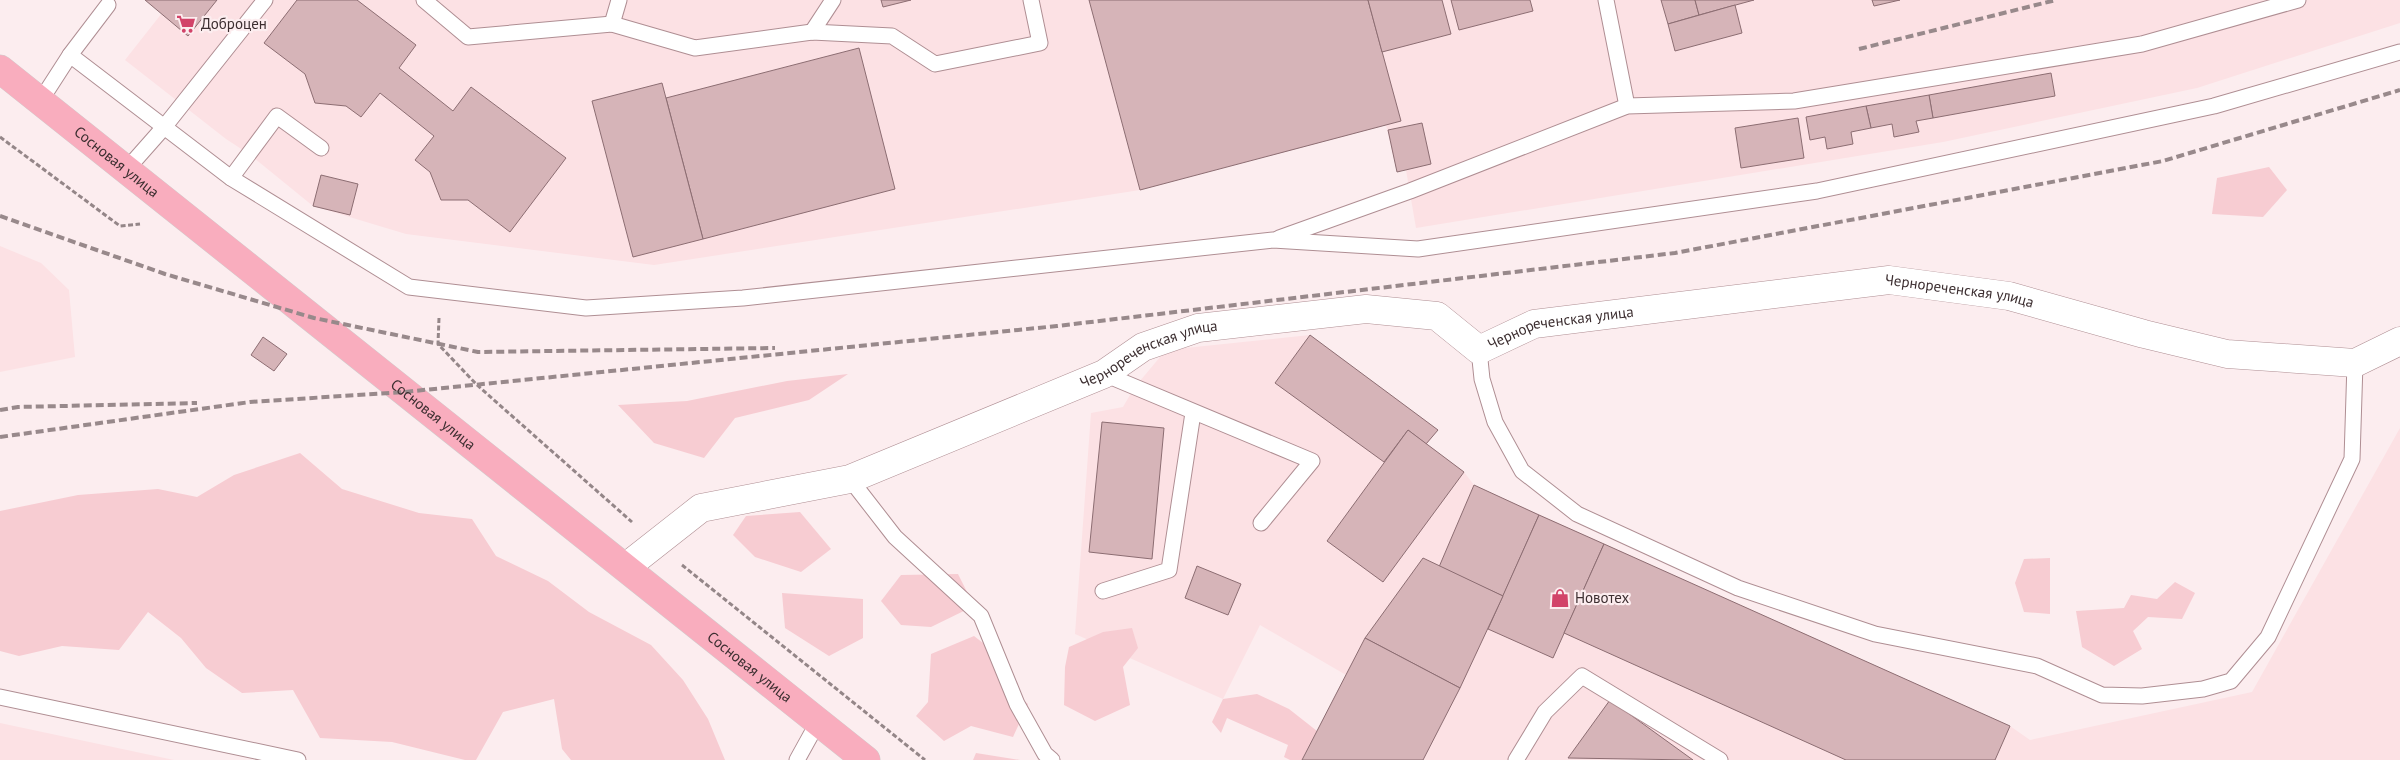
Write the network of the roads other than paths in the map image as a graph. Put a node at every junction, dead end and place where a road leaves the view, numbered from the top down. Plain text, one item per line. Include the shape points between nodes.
1 (264, 0) edge
2 (424, 0) edge
3 (619, 0) edge
4 (833, 0) edge
5 (1030, 0) edge
6 (1606, 0) edge
7 (2298, 0) edge
8 (108, 5) dead end
9 (612, 24) junction
10 (812, 32) junction
11 (2400, 52) edge
12 (70, 55) junction
13 (0, 69) edge
14 (41, 100) junction
15 (1627, 106) junction
16 (165, 126) junction
17 (321, 148) dead end
18 (127, 169) junction
19 (231, 178) junction
20 (1273, 240) junction
21 (2400, 341) edge
22 (1479, 350) junction
23 (2355, 363) junction
24 (1104, 374) junction
25 (1193, 413) junction
26 (850, 479) junction
27 (1261, 523) dead end
28 (626, 567) junction
29 (1103, 591) dead end
30 (0, 697) edge
31 (818, 722) junction
32 (298, 760) edge
33 (797, 760) edge
34 (866, 760) edge
35 (1052, 760) edge
36 (1516, 760) edge
37 (1720, 760) edge

1 - 16 lane
2 - 9 lane via 468,37
3 - 9 lane
4 - 10 lane
5 - 10 lane via 1040,43 935,64 892,36
6 - 15 lane
7 - 15 lane via 2142,44 1794,102
8 - 12 lane
9 - 10 lane via 695,48
11 - 20 lane via 2214,106 1817,191 1418,249
12 - 14 lane
12 - 16 lane
13 - 14 main road, Сосновая улица
14 - 18 main road, Сосновая улица
15 - 20 lane via 1410,191
16 - 18 lane
16 - 19 lane
17 - 19 lane via 277,116
18 - 28 main road, Сосновая улица
19 - 20 lane via 409,287 586,308 743,298
21 - 23 street
22 - 23 street, Чернореченская улица via 1534,324 1889,280 2010,296 2227,354
22 - 23 lane via 1482,379 1495,422 1522,471 1577,514 1738,588 1875,634 2037,666 2102,695 2142,696 2231,682 2268,637 2352,459
22 - 24 street, Чернореченская улица via 1437,316 1366,309 1198,328 1143,347
24 - 25 lane
24 - 26 street, Чернореченская улица
25 - 27 lane via 1312,461
25 - 29 lane via 1168,570
26 - 28 street, Чернореченская улица via 701,508
26 - 35 lane via 895,537 981,616 1017,704 1045,754
28 - 31 main road, Сосновая улица
30 - 32 lane
31 - 33 lane
31 - 34 main road, Сосновая улица
36 - 37 lane via 1545,712 1582,676

